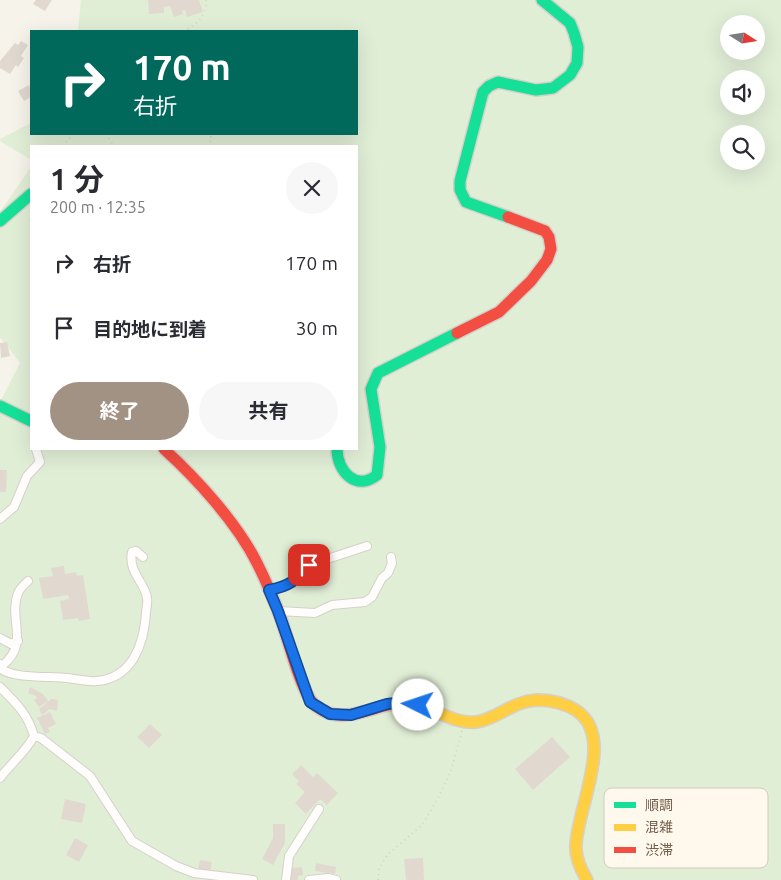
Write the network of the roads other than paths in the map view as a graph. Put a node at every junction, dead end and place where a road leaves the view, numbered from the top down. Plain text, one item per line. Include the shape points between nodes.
1 (542, 0) edge
2 (30, 195) edge
3 (0, 221) edge
4 (0, 406) edge
5 (30, 421) edge
6 (36, 450) edge
7 (165, 450) edge
8 (337, 450) edge
9 (0, 519) edge
10 (367, 546) dead end
11 (143, 557) dead end
12 (391, 557) dead end
13 (28, 581) dead end
14 (269, 590) junction
15 (278, 611) junction
16 (0, 638) edge
17 (18, 641) junction
18 (0, 666) edge
19 (0, 687) edge
20 (34, 736) junction
21 (0, 778) edge
22 (319, 809) dead end
23 (253, 880) edge
24 (286, 880) edge
25 (309, 880) edge
26 (336, 880) edge
27 (587, 880) edge

1 - 8 street via 570,23 578,47 577,63 570,75 553,88 536,90 498,82 483,92 460,190 466,202 545,231 550,237 551,249 547,260 499,312 378,373 371,389 380,447 378,475 361,482 354,480 340,468
2 - 3 street
4 - 5 street
6 - 9 street via 40,462 27,476 14,507
7 - 14 street via 233,524 248,546
10 - 14 street via 309,565 290,584
11 - 18 street via 136,551 132,552 133,570 147,597 145,628 138,652 118,675 98,681 23,675 4,671
12 - 15 street via 388,573 365,602 332,605 315,613
13 - 17 street via 18,592
14 - 15 street
15 - 27 street via 310,702 330,714 351,715 406,702 470,722 491,718 519,703 539,699 563,703 580,712 595,737 596,752 576,844 582,873
16 - 17 street via 11,644
17 - 18 street via 11,659
19 - 20 street via 30,722
20 - 21 street
20 - 23 street via 90,776 132,841 194,873
22 - 24 street via 289,856
25 - 26 street

